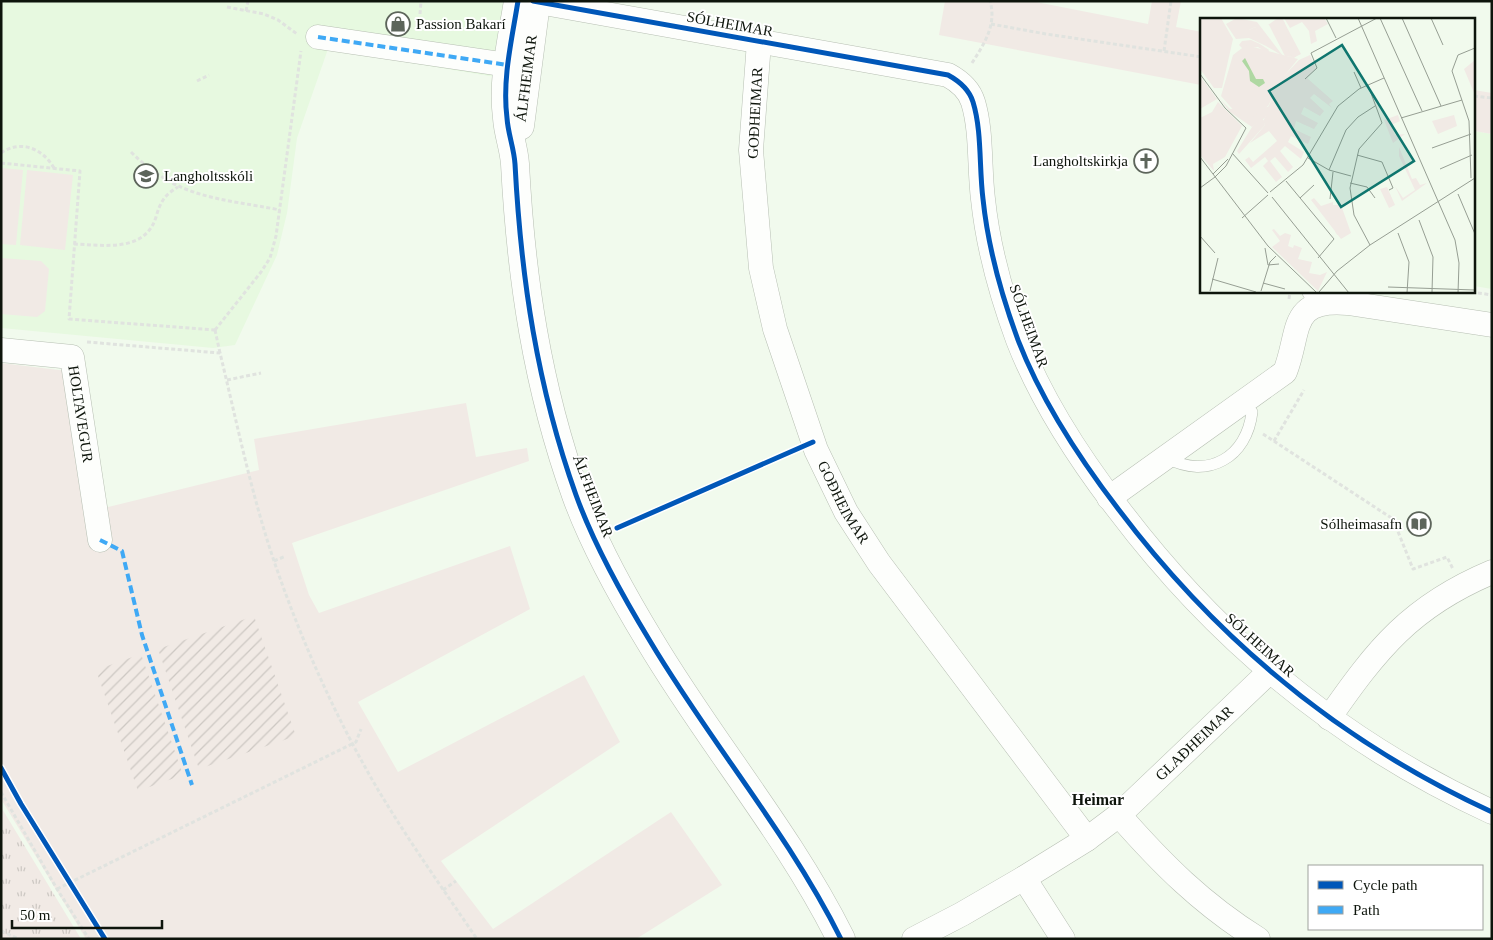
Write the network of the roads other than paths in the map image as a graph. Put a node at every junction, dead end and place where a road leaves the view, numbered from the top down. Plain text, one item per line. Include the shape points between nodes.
1 (528, 5) edge
2 (312, 37) road end
3 (759, 42) junction
4 (508, 64) junction
5 (515, 158) junction
6 (1311, 298) edge
7 (1492, 325) edge
8 (1, 350) edge
9 (1252, 412) dead end
10 (1167, 458) junction
11 (1110, 498) junction
12 (100, 540) dead end
13 (1492, 572) edge
14 (1269, 672) junction
15 (1328, 718) junction
16 (1492, 812) edge
17 (1119, 815) junction
18 (1087, 839) junction
19 (1024, 878) junction
20 (841, 939) edge
21 (914, 939) edge
22 (1063, 939) edge
23 (1258, 939) edge

1 - 3 street, SÓLHEIMAR
1 - 4 street, ÁLFHEIMAR
1 - 5 street, ÁLFHEIMAR
2 - 4 street
3 - 11 street, SÓLHEIMAR via 948,75 969,92 977,122 978,162 990,242 1007,308 1049,407
3 - 18 street, GOÐHEIMAR via 751,150 762,268 774,329 816,450 846,512 879,563
4 - 5 street, ÁLFHEIMAR via 507,119
5 - 20 street, ÁLFHEIMAR via 523,275 536,356 576,496 650,642 798,866
6 - 7 street
6 - 10 street via 1299,319 1285,372
8 - 12 street, HOLTAVEGUR via 72,357
9 - 10 lane via 1251,424 1239,447 1221,462 1188,466
10 - 11 street
11 - 14 street, SÓLHEIMAR via 1168,572
13 - 15 street via 1461,585 1397,631 1367,664
14 - 15 street, SÓLHEIMAR
14 - 17 street, GLAÐHEIMAR
15 - 16 street, SÓLHEIMAR via 1415,774
17 - 18 street, GLAÐHEIMAR
17 - 23 street via 1196,896
18 - 19 street, GLAÐHEIMAR
19 - 21 street, GLAÐHEIMAR
19 - 22 street

